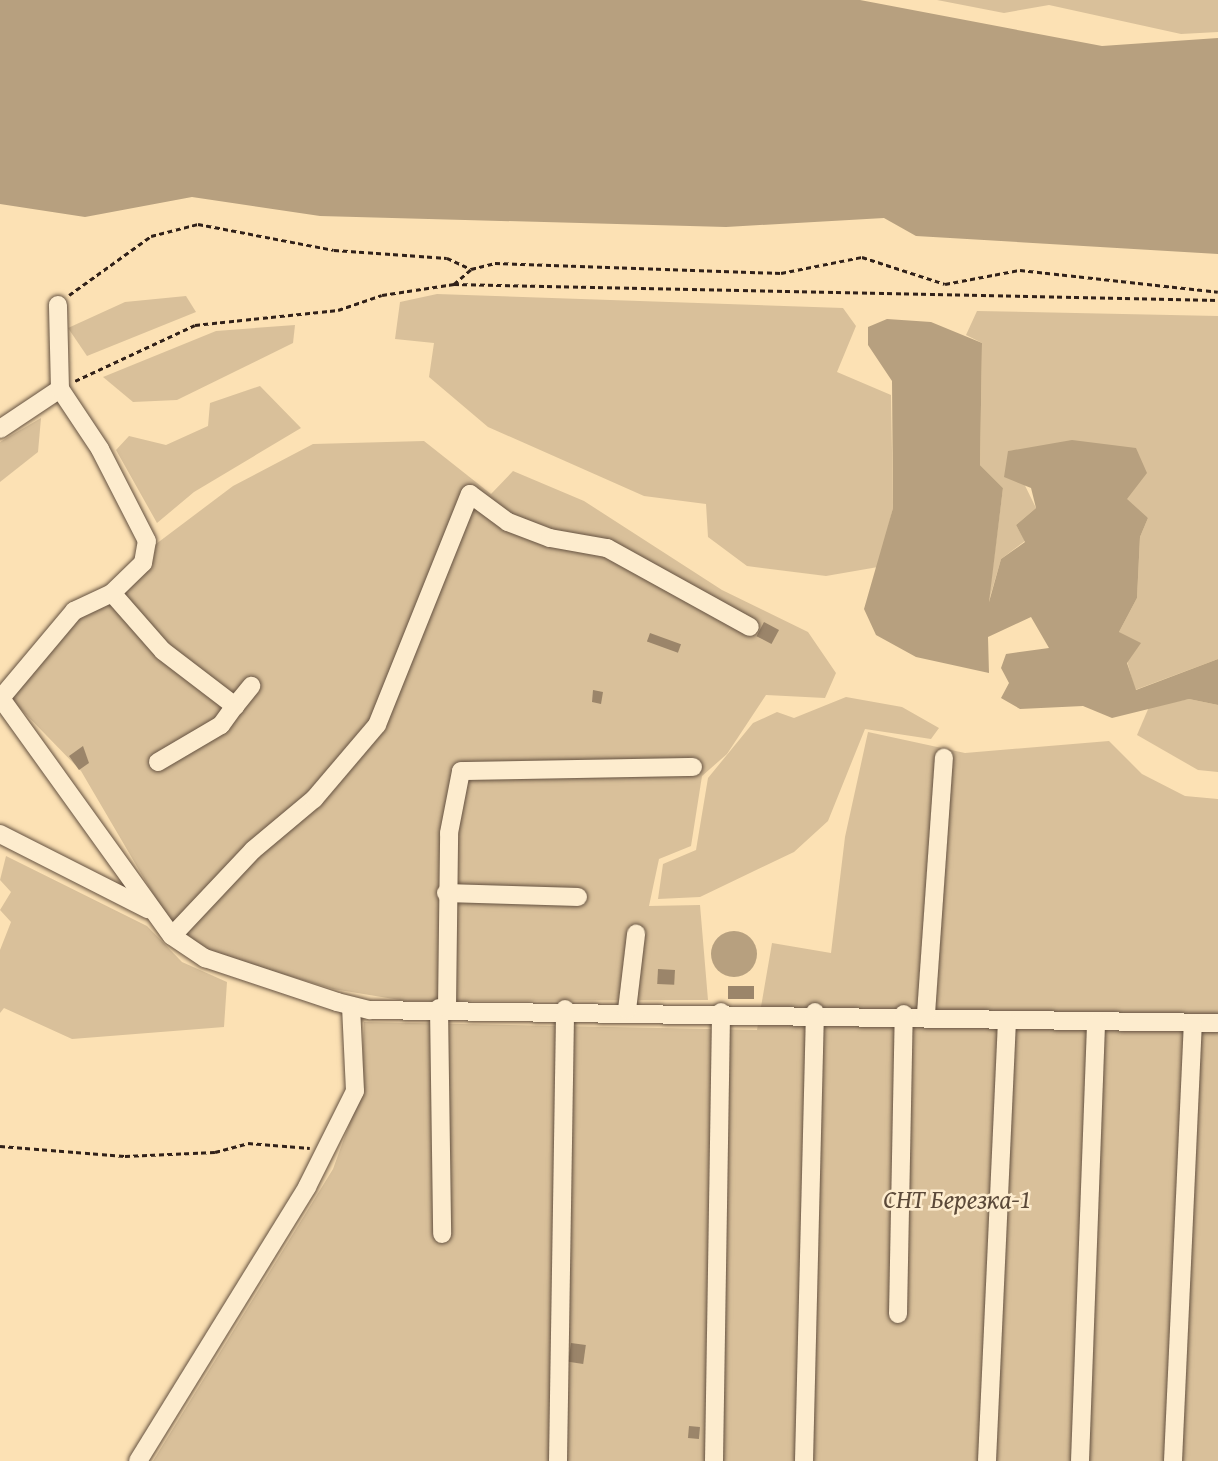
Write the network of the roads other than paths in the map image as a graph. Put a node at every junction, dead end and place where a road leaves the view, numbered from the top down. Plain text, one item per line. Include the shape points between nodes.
1 (58, 305) road end
2 (60, 389) junction
3 (0, 429) edge
4 (112, 593) junction
5 (750, 627) dead end
6 (251, 687) dead end
7 (0, 697) edge
8 (235, 706) junction
9 (944, 758) dead end
10 (158, 762) dead end
11 (693, 767) dead end
12 (0, 834) edge
13 (446, 893) junction
14 (578, 897) dead end
15 (148, 909) junction
16 (636, 933) dead end
17 (172, 936) junction
18 (351, 1006) junction
19 (443, 1008) junction
20 (565, 1009) junction
21 (627, 1010) junction
22 (721, 1012) junction
23 (815, 1012) junction
24 (904, 1014) junction
25 (926, 1014) junction
26 (1007, 1020) junction
27 (1096, 1022) junction
28 (1193, 1023) junction
29 (1218, 1023) edge
30 (442, 1234) dead end
31 (898, 1314) dead end
32 (138, 1461) edge
33 (558, 1461) edge
34 (714, 1461) edge
35 (804, 1461) edge
36 (987, 1461) edge
37 (1080, 1461) edge
38 (1173, 1461) edge

1 - 2 street
2 - 3 street
2 - 4 street via 100,449 147,541 143,563
4 - 7 street via 74,611
4 - 8 street via 163,651
5 - 17 street via 607,548 550,538 508,522 470,494 377,725 314,799 253,850
6 - 8 street
7 - 15 street
8 - 10 street via 221,725
9 - 25 street
11 - 13 street via 461,771
12 - 15 street
13 - 14 street
13 - 19 street
15 - 17 street
16 - 21 street
17 - 18 street via 205,958
18 - 19 street
18 - 32 street via 355,1091 326,1150
19 - 20 street
19 - 30 street
20 - 21 street
20 - 33 street
21 - 22 street
22 - 23 street
22 - 34 street
23 - 24 street
23 - 35 street
24 - 25 street
24 - 31 street
25 - 26 street
26 - 27 street
26 - 36 street
27 - 28 street
27 - 37 street
28 - 29 street
28 - 38 street

